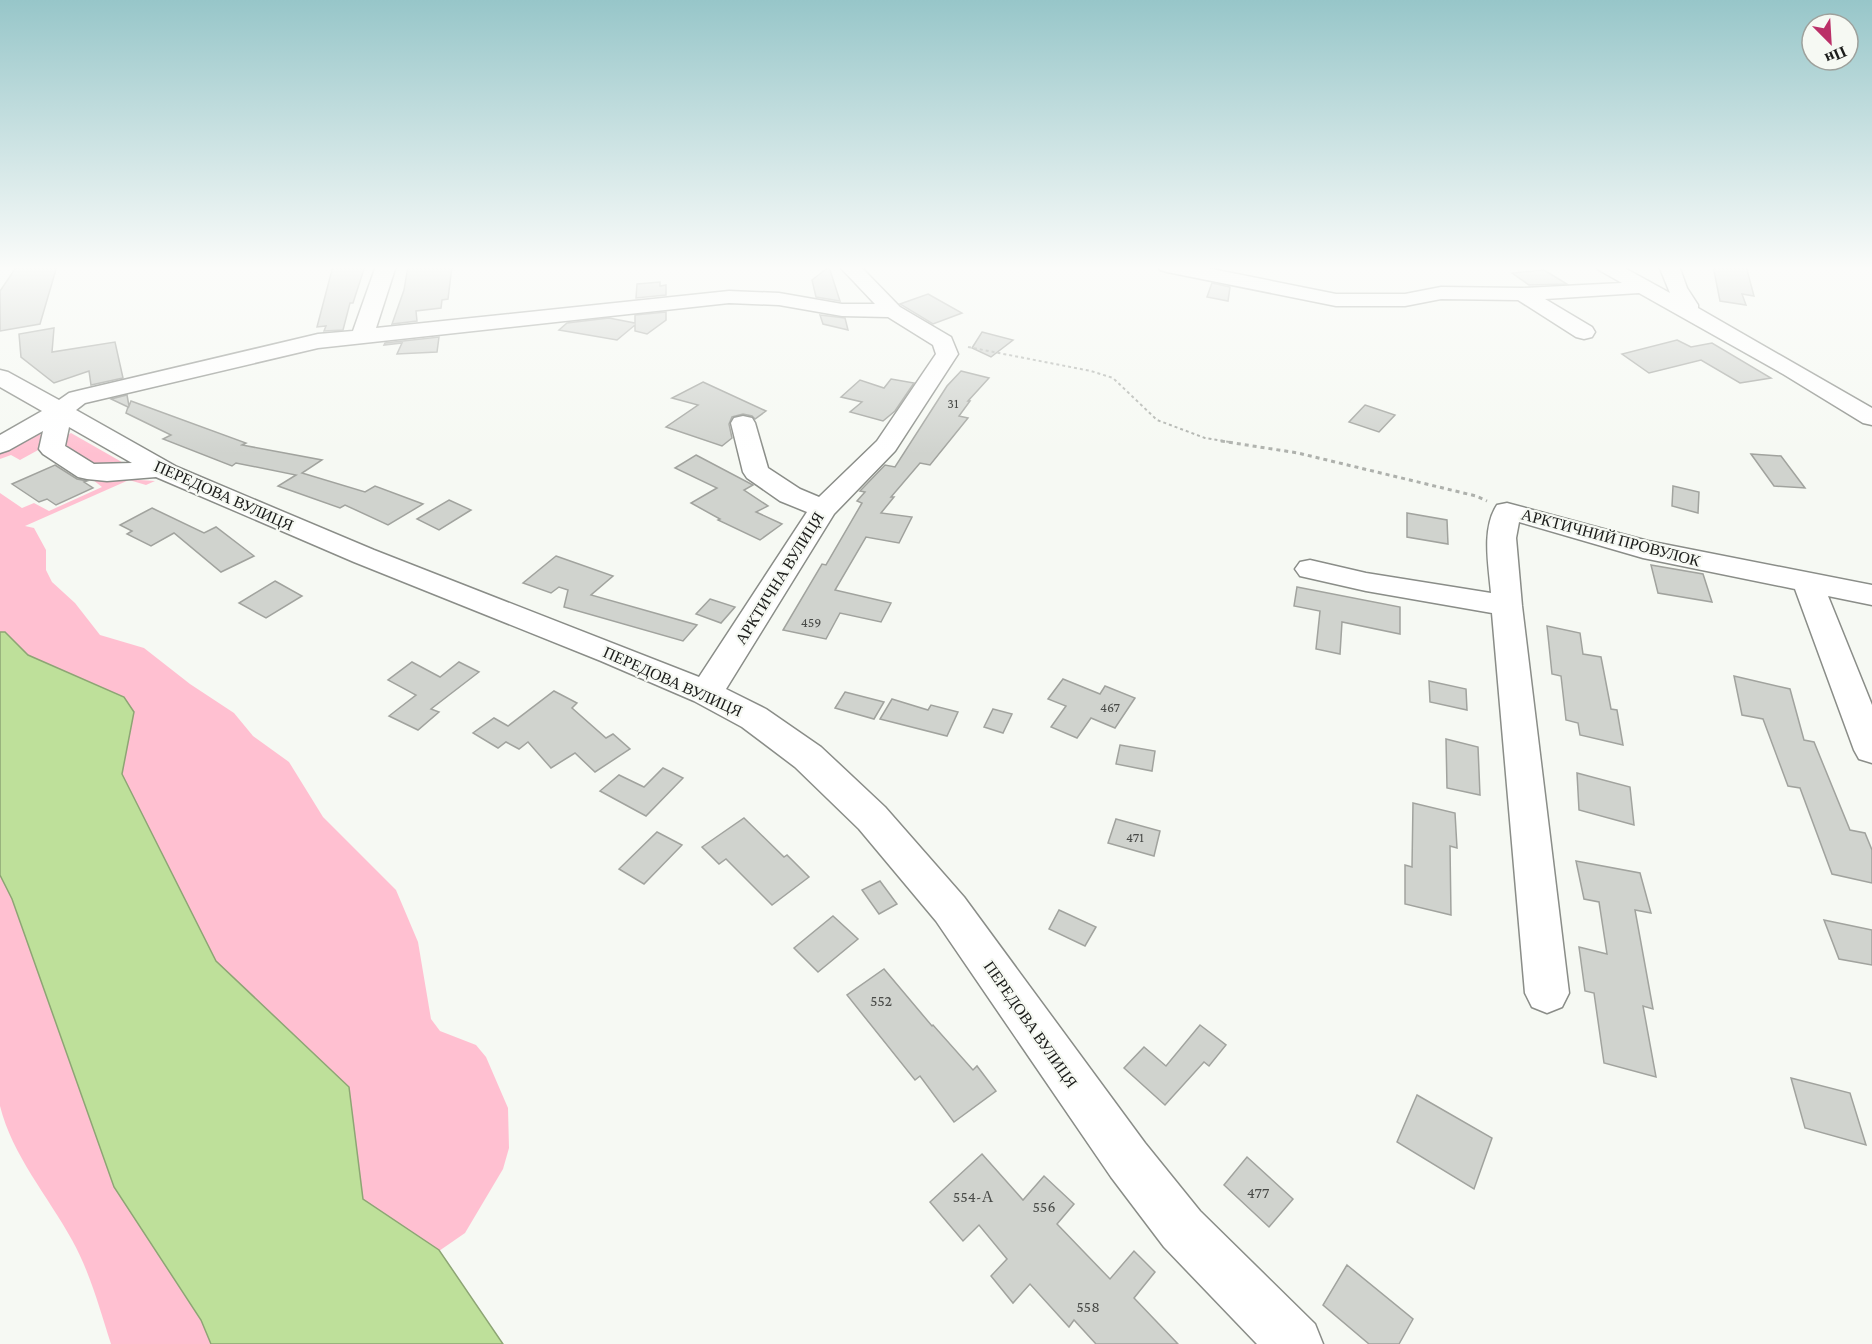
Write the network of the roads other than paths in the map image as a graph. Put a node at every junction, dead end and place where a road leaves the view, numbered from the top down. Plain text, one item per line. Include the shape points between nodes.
1 (365, 329) edge
2 (445, 329) edge
3 (922, 329) edge
4 (1579, 329) edge
5 (1719, 329) edge
6 (1584, 332) dead end
7 (362, 338) junction
8 (0, 376) edge
9 (60, 411) junction
10 (1872, 418) edge
11 (743, 423) dead end
12 (0, 445) edge
13 (823, 509) junction
14 (1310, 569) dead end
15 (1809, 583) junction
16 (1872, 595) edge
17 (1507, 606) junction
18 (706, 693) junction
19 (1872, 750) edge
20 (1547, 993) dead end
21 (1295, 1344) edge

1 - 7 street
2 - 7 street
3 - 13 street, АРКТИЧНА ВУЛИЦЯ via 944,342 947,354 886,446
4 - 6 street
5 - 10 street
7 - 9 street via 318,341 146,381 76,398
8 - 9 street, ПЕРЕДОВА ВУЛИЦЯ
9 - 12 street
9 - 18 street, ПЕРЕДОВА ВУЛИЦЯ via 162,469 364,556
11 - 13 street via 756,472 790,495
13 - 18 street, АРКТИЧНА ВУЛИЦЯ
14 - 17 street
15 - 16 street, АРКТИЧНИЙ ПРОВУЛОК
15 - 17 street, АРКТИЧНИЙ ПРОВУЛОК via 1643,549 1507,511 1502,538
15 - 19 street
17 - 20 street, АРКТИЧНИЙ ПРОВУЛОК
18 - 21 street, ПЕРЕДОВА ВУЛИЦЯ via 754,718 808,757 872,818 950,909 1128,1160 1182,1229

